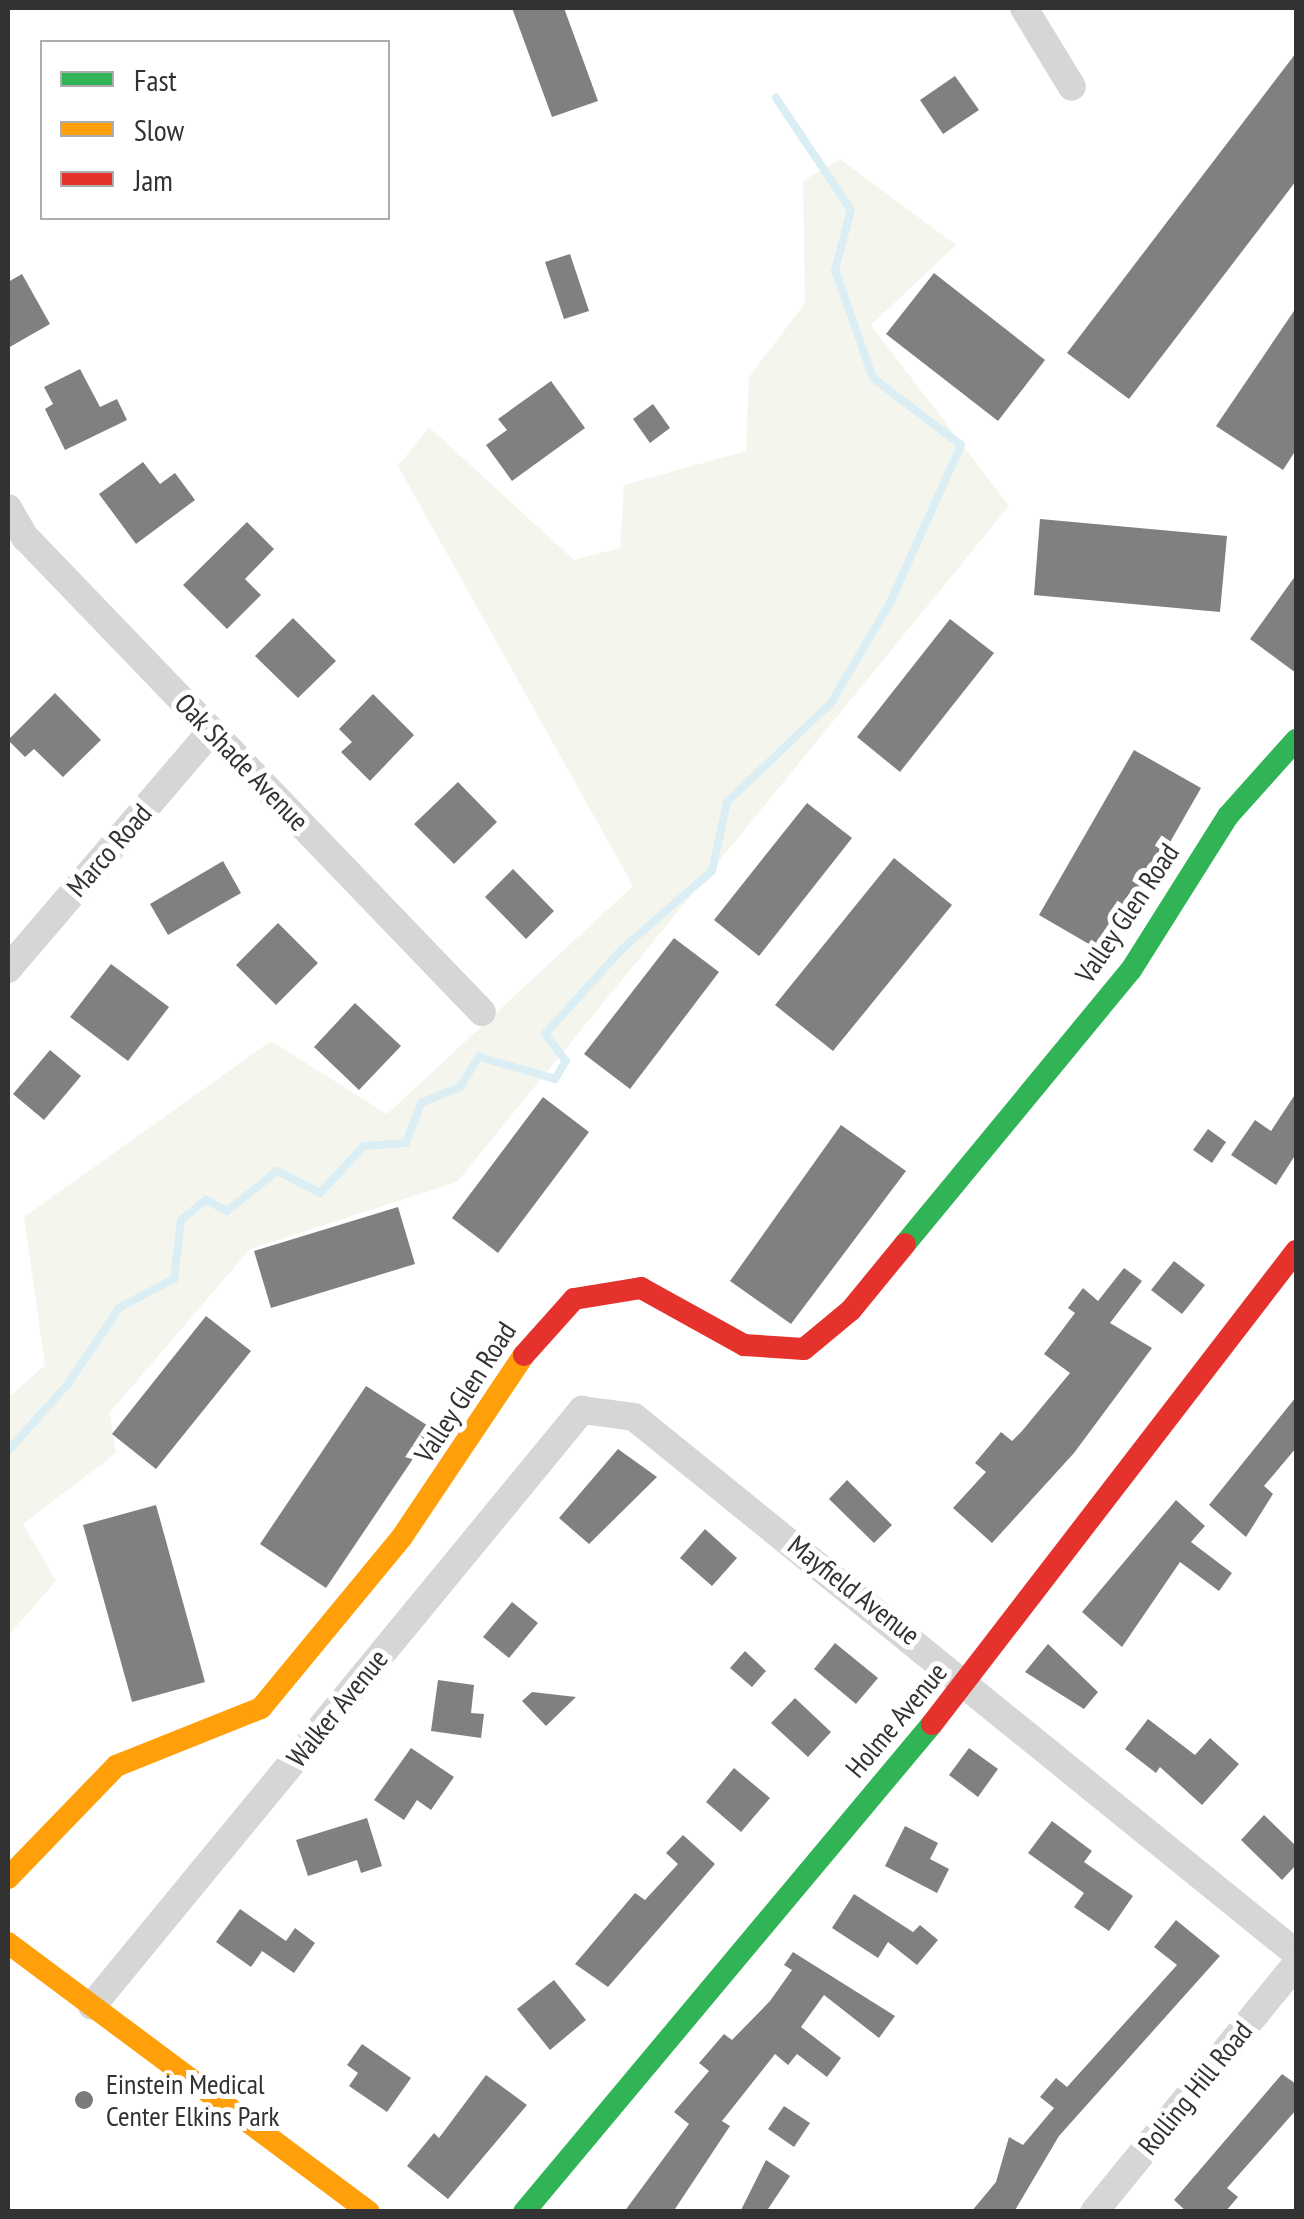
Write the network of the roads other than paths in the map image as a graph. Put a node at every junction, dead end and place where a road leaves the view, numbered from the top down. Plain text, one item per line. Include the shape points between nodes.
1 (1024, 8) edge
2 (1072, 88) dead end
3 (8, 508) edge
4 (211, 731) junction
5 (1296, 740) edge
6 (8, 969) edge
7 (482, 1012) dead end
8 (1296, 1251) edge
9 (1288, 1281) edge
10 (582, 1410) joint
11 (968, 1681) junction
12 (8, 1878) edge
13 (8, 1943) edge
14 (1296, 1953) edge
15 (1296, 1964) edge
16 (92, 2006) junction
17 (369, 2212) edge
18 (524, 2212) edge
19 (1094, 2212) edge

1 - 2 street
3 - 4 street, Oak Shade Avenue via 25,538
4 - 6 street, Marco Road
4 - 7 street, Oak Shade Avenue
5 - 12 street, Valley Glen Road via 1228,816 1131,970 851,1310 804,1348 744,1345 641,1288 574,1299 545,1323 402,1537 260,1708 116,1766
8 - 9 street, Holme Avenue
9 - 11 street, Holme Avenue
10 - 11 street, Mayfield Avenue via 634,1417
10 - 16 street, Walker Avenue
11 - 14 street, Mayfield Avenue
11 - 18 street, Holme Avenue
13 - 16 street
15 - 19 street, Rolling Hill Road
16 - 17 street

